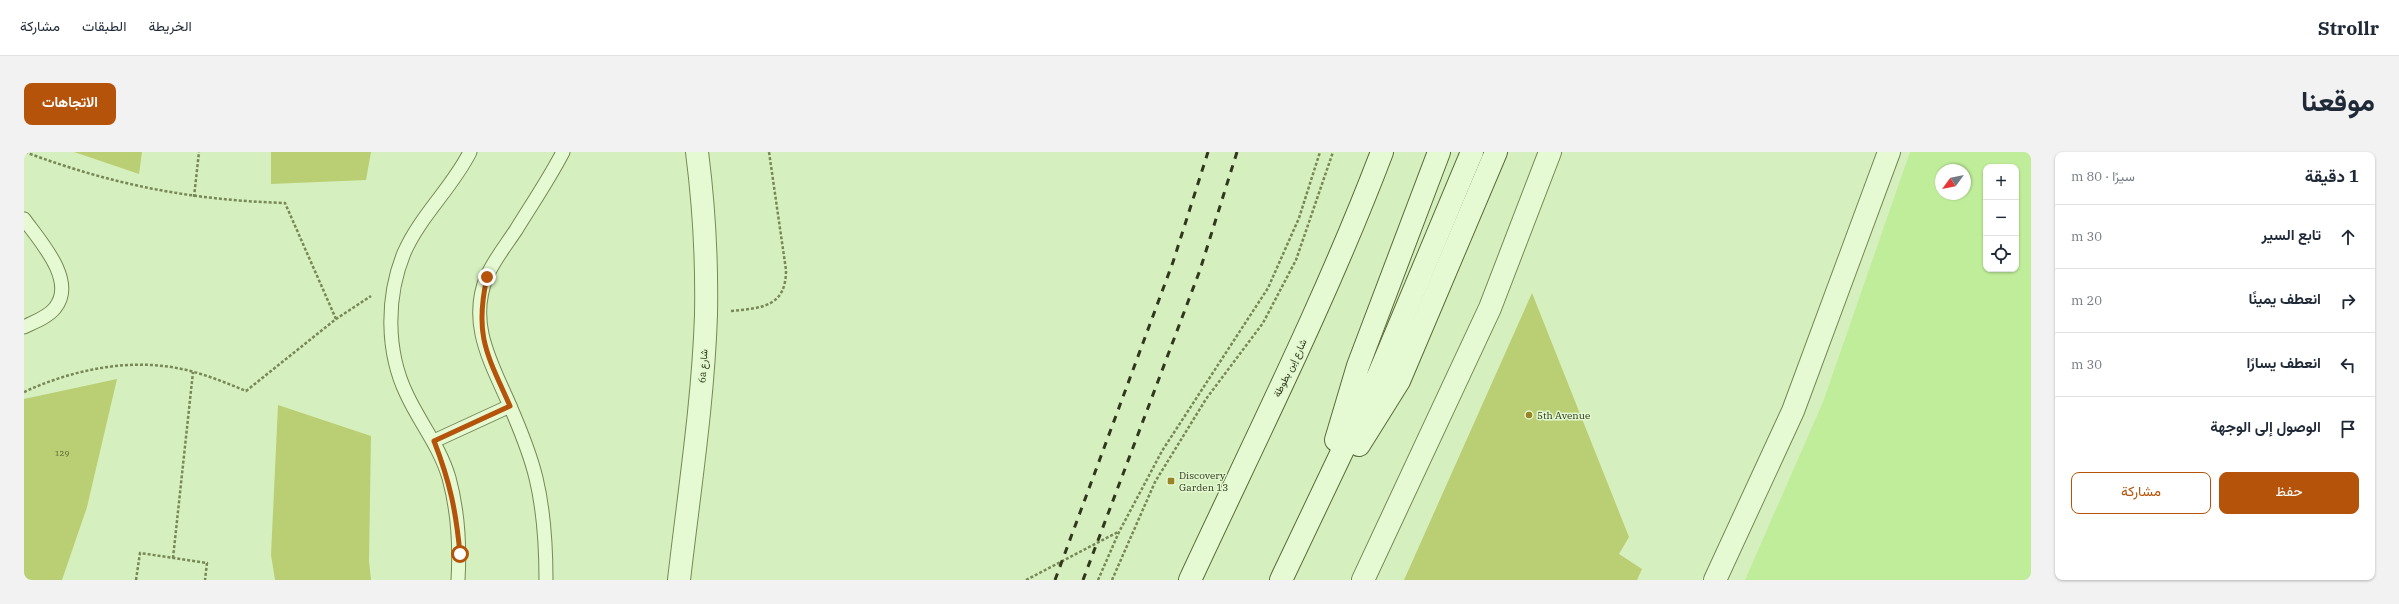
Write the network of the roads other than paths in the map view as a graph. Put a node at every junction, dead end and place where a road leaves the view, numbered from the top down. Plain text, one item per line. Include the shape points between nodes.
1 (470, 152) edge
2 (563, 152) edge
3 (697, 152) edge
4 (1382, 152) edge
5 (1438, 152) edge
6 (1472, 152) edge
7 (1496, 152) edge
8 (1550, 152) edge
9 (1889, 152) edge
10 (24, 219) edge
11 (24, 327) edge
12 (510, 406) junction
13 (434, 441) junction
14 (1311, 520) junction
15 (458, 580) edge
16 (546, 580) edge
17 (679, 580) edge
18 (1190, 580) edge
19 (1281, 580) edge
20 (1363, 580) edge
21 (1715, 580) edge

1 - 13 lane via 416,231 404,254 396,279 392,307 391,337 396,366 406,393
2 - 12 lane via 487,277 481,303 481,330 487,357
3 - 17 main road, 6a شارع via 704,225 706,314 699,416
4 - 18 main road, شارع إبن بطوطة via 1315,316
5 - 14 main road via 1358,366
6 - 14 main road via 1379,374
7 - 14 main road via 1399,381
8 - 20 main road via 1490,308
9 - 21 main road via 1793,411
10 - 11 lane via 57,269 62,278 63,289 55,308
12 - 13 lane
12 - 16 lane via 525,441 536,477 543,515
13 - 15 lane via 448,478 457,516 460,554
14 - 19 main road

